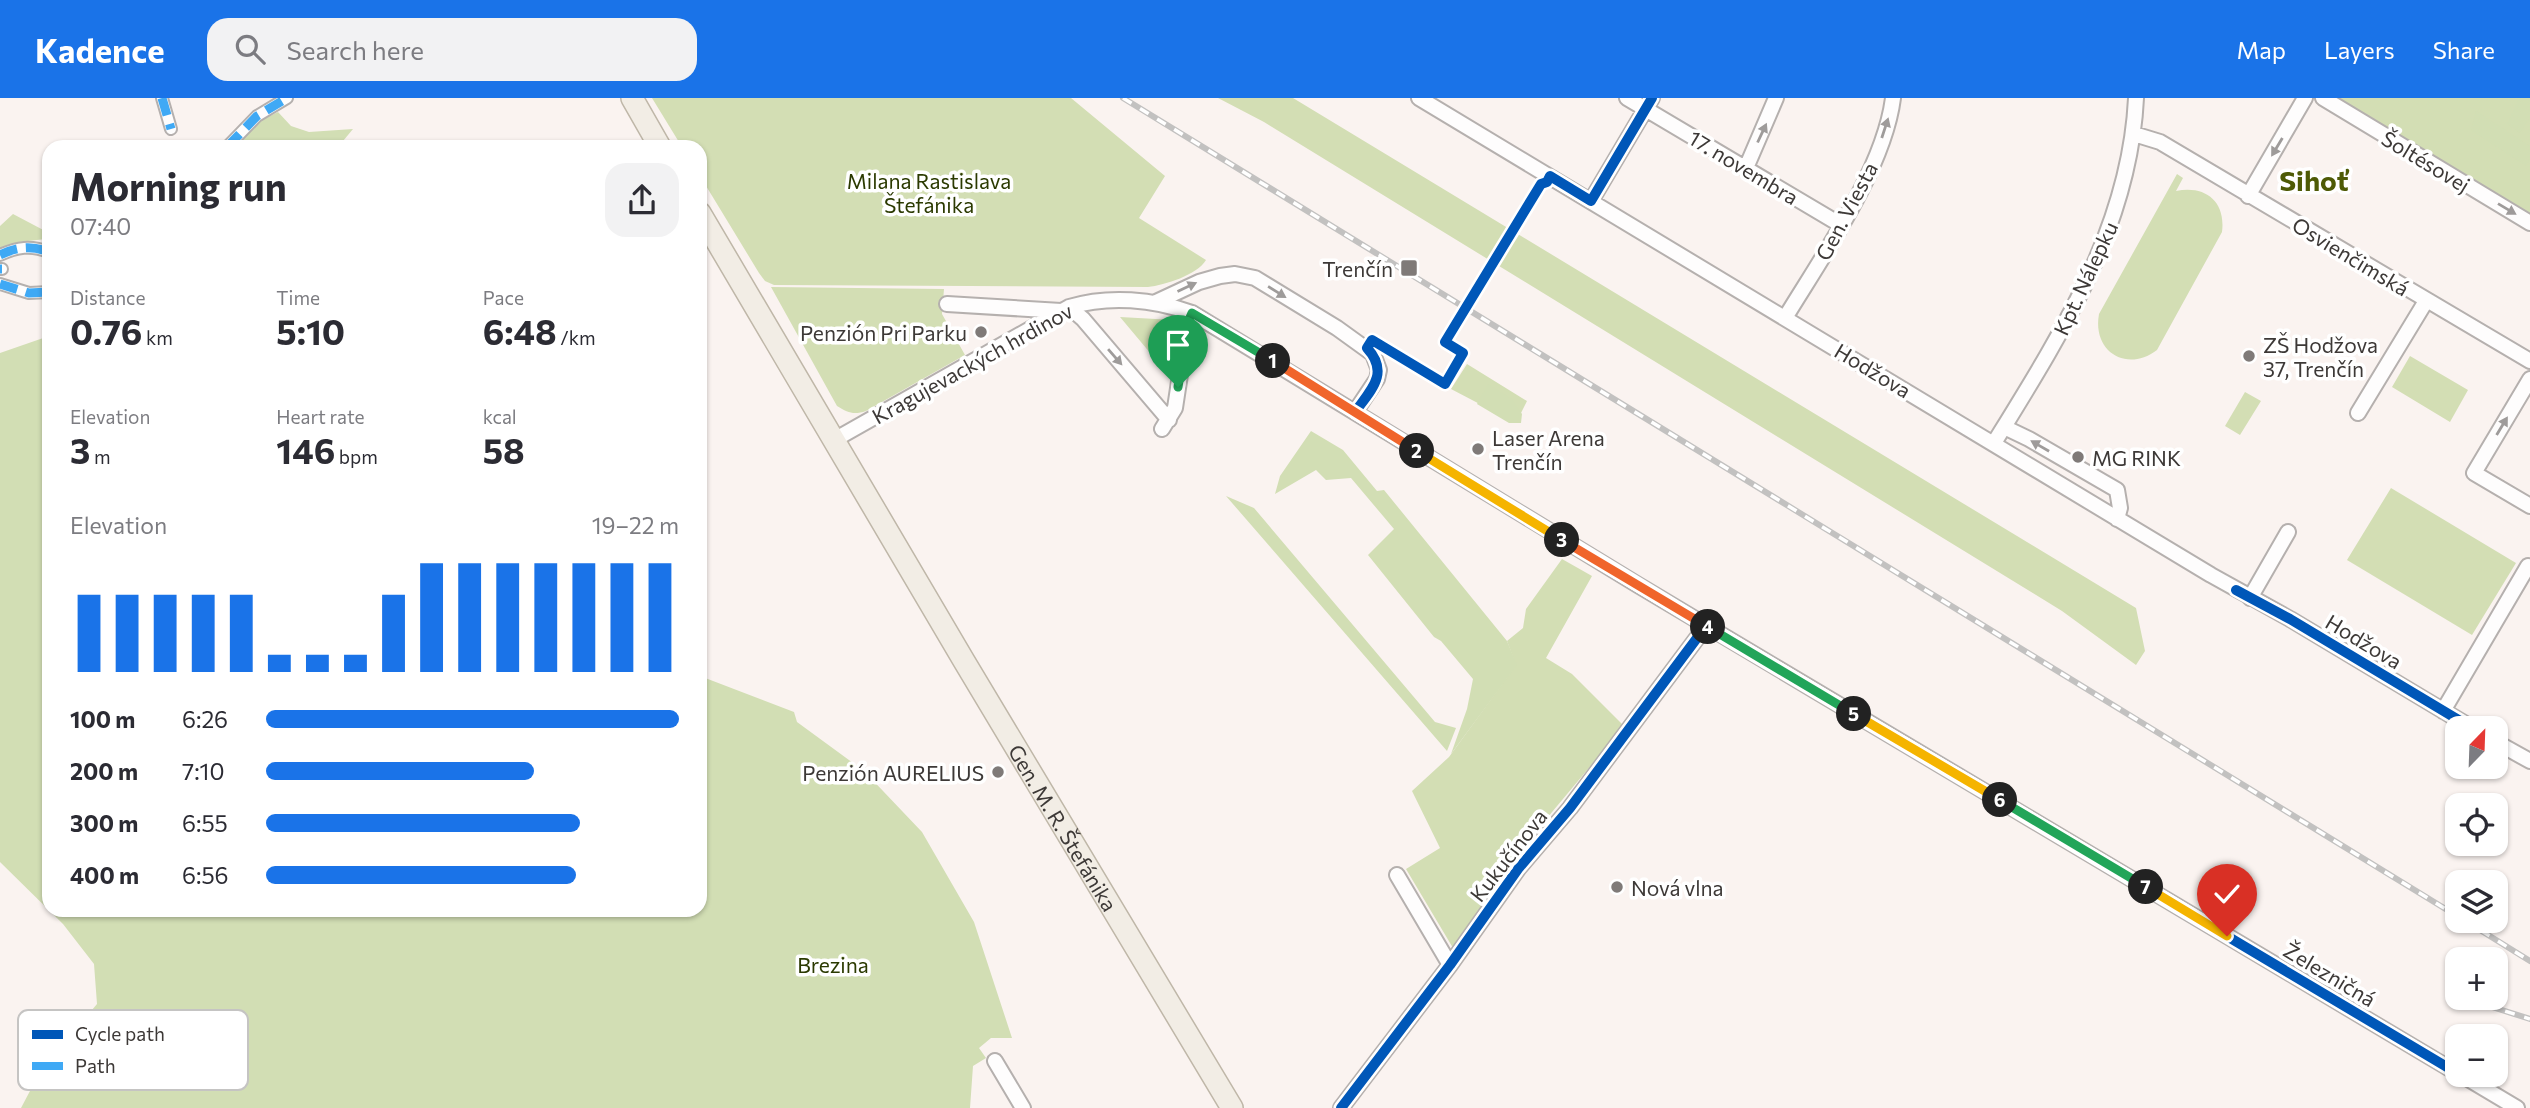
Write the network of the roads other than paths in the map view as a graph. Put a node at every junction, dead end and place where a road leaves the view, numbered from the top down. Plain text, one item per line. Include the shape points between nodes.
1 (162, 98) edge
2 (287, 98) edge
3 (632, 98) edge
4 (1419, 98) edge
5 (1627, 98) edge
6 (1776, 98) edge
7 (1893, 98) edge
8 (2136, 98) edge
9 (2305, 98) edge
10 (2323, 98) edge
11 (1650, 104) edge
12 (171, 129) dead end
13 (2134, 134) junction
14 (234, 140) edge
15 (656, 140) edge
16 (1746, 168) junction
17 (2248, 196) junction
18 (1591, 201) junction
19 (2530, 223) edge
20 (707, 225) edge
21 (1841, 225) junction
22 (42, 249) edge
23 (0, 255) edge
24 (0, 284) edge
25 (42, 292) edge
26 (2426, 301) junction
27 (1156, 302) junction
28 (947, 304) dead end
29 (1065, 309) junction
30 (1192, 313) junction
31 (1785, 318) junction
32 (2530, 361) edge
33 (2530, 379) edge
34 (1355, 412) junction
35 (2358, 413) dead end
36 (2004, 427) junction
37 (834, 440) junction
38 (1994, 443) junction
39 (2530, 506) edge
40 (2117, 519) junction
41 (2288, 532) dead end
42 (2528, 566) dead end
43 (2250, 598) junction
44 (1706, 626) junction
45 (2443, 711) junction
46 (2452, 716) edge
47 (2508, 749) edge
48 (2530, 761) edge
49 (1397, 875) dead end
50 (1450, 965) junction
51 (995, 1061) dead end
52 (2445, 1066) edge
53 (2481, 1087) edge
54 (1023, 1108) edge
55 (1232, 1108) edge
56 (1341, 1108) edge
57 (2517, 1108) edge

1 - 12 street
2 - 14 street via 257,116
3 - 15 main road
4 - 18 street, Hodžova
5 - 11 street, 17. novembra
16 -> 6 street
21 -> 7 street, Gen. Viesta via 1861,191
8 - 13 street, Kpt. Nálepku
9 -> 17 street
10 -> 19 street, Šoltésovej
11 - 16 street, 17. novembra
11 - 18 street
13 - 17 street, Osvienčimská via 2160,142
13 - 36 street, Kpt. Nálepku via 2107,237 2059,335
16 - 21 street, 17. novembra
17 - 26 street, Osvienčimská
18 - 31 street, Hodžova
20 - 37 main road, Gen. M. R. Štefánika
21 - 31 street, Gen. Viesta
22 - 23 street via 17,247
24 - 25 street
26 - 32 street, Osvienčimská
26 - 35 street
27 - 29 street, Kragujevackých hrdinov via 1096,300
27 - 30 street, Železničná
27 -> 34 street via 1220,276 1255,278 1373,354 1377,379
28 - 29 street
29 -> 30 street via 1083,319 1165,424 1175,408
29 - 37 street, Kragujevackých hrdinov
30 - 34 street, Železničná
31 - 38 street, Hodžova
39 -> 33 street via 2474,473
34 - 44 street, Železničná
36 - 38 street, Kpt. Nálepku
40 -> 36 street via 2117,490
37 - 55 main road, Gen. M. R. Štefánika
38 - 40 street, Hodžova
40 - 43 street, Hodžova
41 - 43 street
42 - 45 street
43 - 45 street, Hodžova
44 - 50 street, Kukučínova via 1570,808 1518,869
44 - 52 street, Železničná
45 - 46 street, Hodžova
47 - 48 street
49 - 50 street
50 - 56 street, Kukučínova
51 - 54 street
53 - 57 street, Železničná

